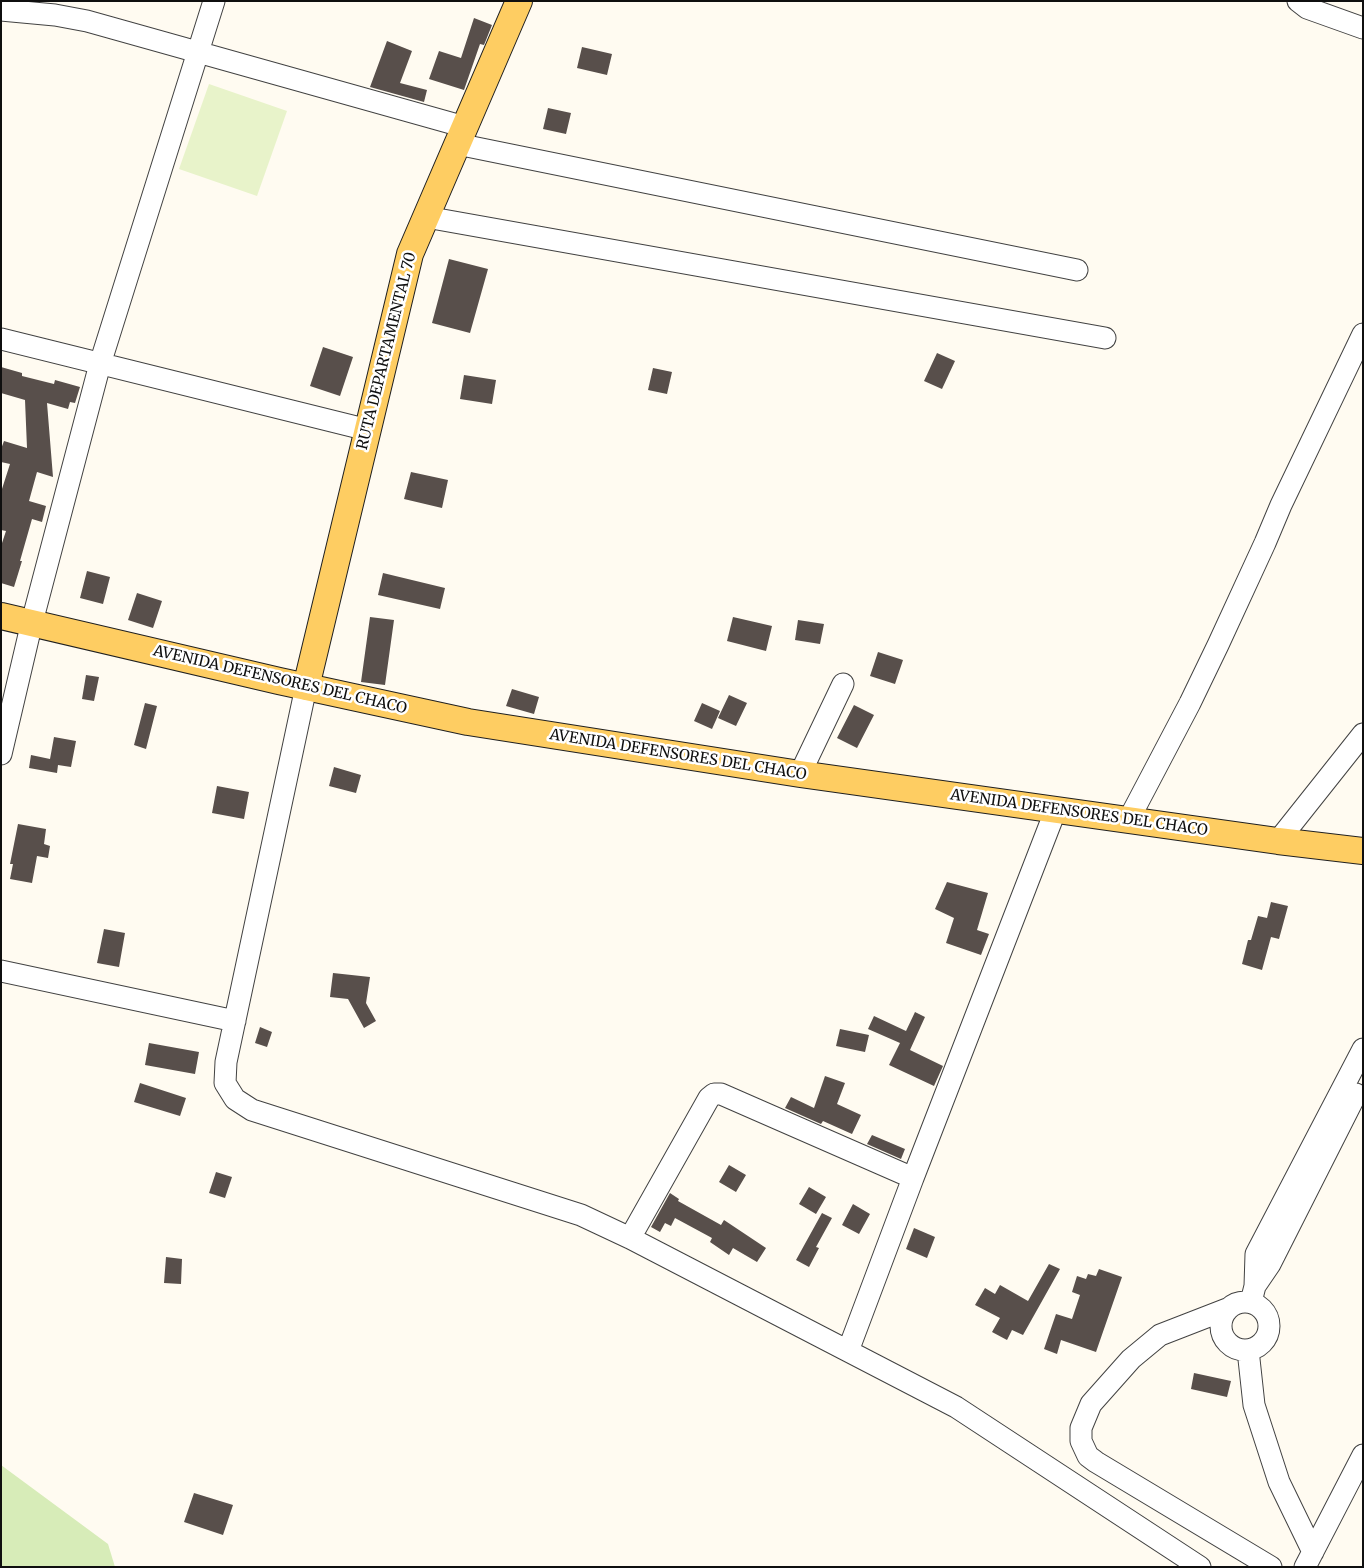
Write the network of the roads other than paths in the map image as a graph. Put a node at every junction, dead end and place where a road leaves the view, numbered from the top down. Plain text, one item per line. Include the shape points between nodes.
1 (214, 1) edge
2 (519, 1) edge
3 (1298, 1) edge
4 (1, 10) edge
5 (1363, 28) edge
6 (197, 53) junction
7 (461, 136) junction
8 (426, 217) junction
9 (1076, 270) dead end
10 (1363, 334) edge
11 (1105, 338) dead end
12 (1, 339) edge
13 (100, 364) junction
14 (368, 430) junction
15 (1, 616) edge
16 (32, 622) junction
17 (843, 684) dead end
18 (306, 687) junction
19 (1363, 734) edge
20 (1, 754) edge
21 (800, 774) junction
22 (1056, 809) junction
23 (1129, 820) junction
24 (1278, 840) junction
25 (1363, 850) edge
26 (1, 971) edge
27 (235, 1022) junction
28 (1363, 1049) edge
29 (1363, 1080) edge
30 (913, 1178) junction
31 (630, 1238) junction
32 (1253, 1294) junction
33 (1227, 1309) junction
34 (1248, 1350) junction
35 (848, 1351) junction
36 (1363, 1455) edge
37 (1309, 1560) edge
38 (1200, 1567) edge
39 (1271, 1567) edge

1 - 6 street
2 - 7 main road, RUTA DEPARTAMENTAL 70
3 - 5 street via 1307,8
4 - 6 street via 55,14
6 - 7 street
6 - 13 street
7 - 8 main road, RUTA DEPARTAMENTAL 70
7 - 9 street
8 - 11 street
8 - 14 main road, RUTA DEPARTAMENTAL 70 via 410,254
10 - 23 street via 1218,645
12 - 13 street
13 - 14 street
13 - 16 street
14 - 18 main road, RUTA DEPARTAMENTAL 70
15 - 16 main road, AVENIDA DEFENSORES DEL CHACO
16 - 18 main road, AVENIDA DEFENSORES DEL CHACO
16 - 20 street
17 - 21 street
18 - 21 main road, AVENIDA DEFENSORES DEL CHACO via 468,722
18 - 27 street
19 - 24 street
21 - 22 main road, AVENIDA DEFENSORES DEL CHACO
22 - 23 main road, AVENIDA DEFENSORES DEL CHACO
22 - 30 street
23 - 24 main road, AVENIDA DEFENSORES DEL CHACO
24 - 25 main road, AVENIDA DEFENSORES DEL CHACO
26 - 27 street
27 - 31 street via 225,1083 235,1100 252,1110 581,1215
28 - 32 street via 1256,1254
29 - 32 street
30 - 31 street via 721,1094 714,1094
30 - 35 street
31 - 35 street
32 - 33 street
32 - 34 street via 1269,1318 1270,1327 1263,1342
33 - 34 street via 1220,1325 1225,1341 1232,1347
33 - 39 street via 1160,1335 1131,1359 1091,1404 1081,1428 1081,1441 1088,1456 1096,1462
34 - 37 street via 1254,1405
35 - 38 street via 956,1407
36 - 37 street

